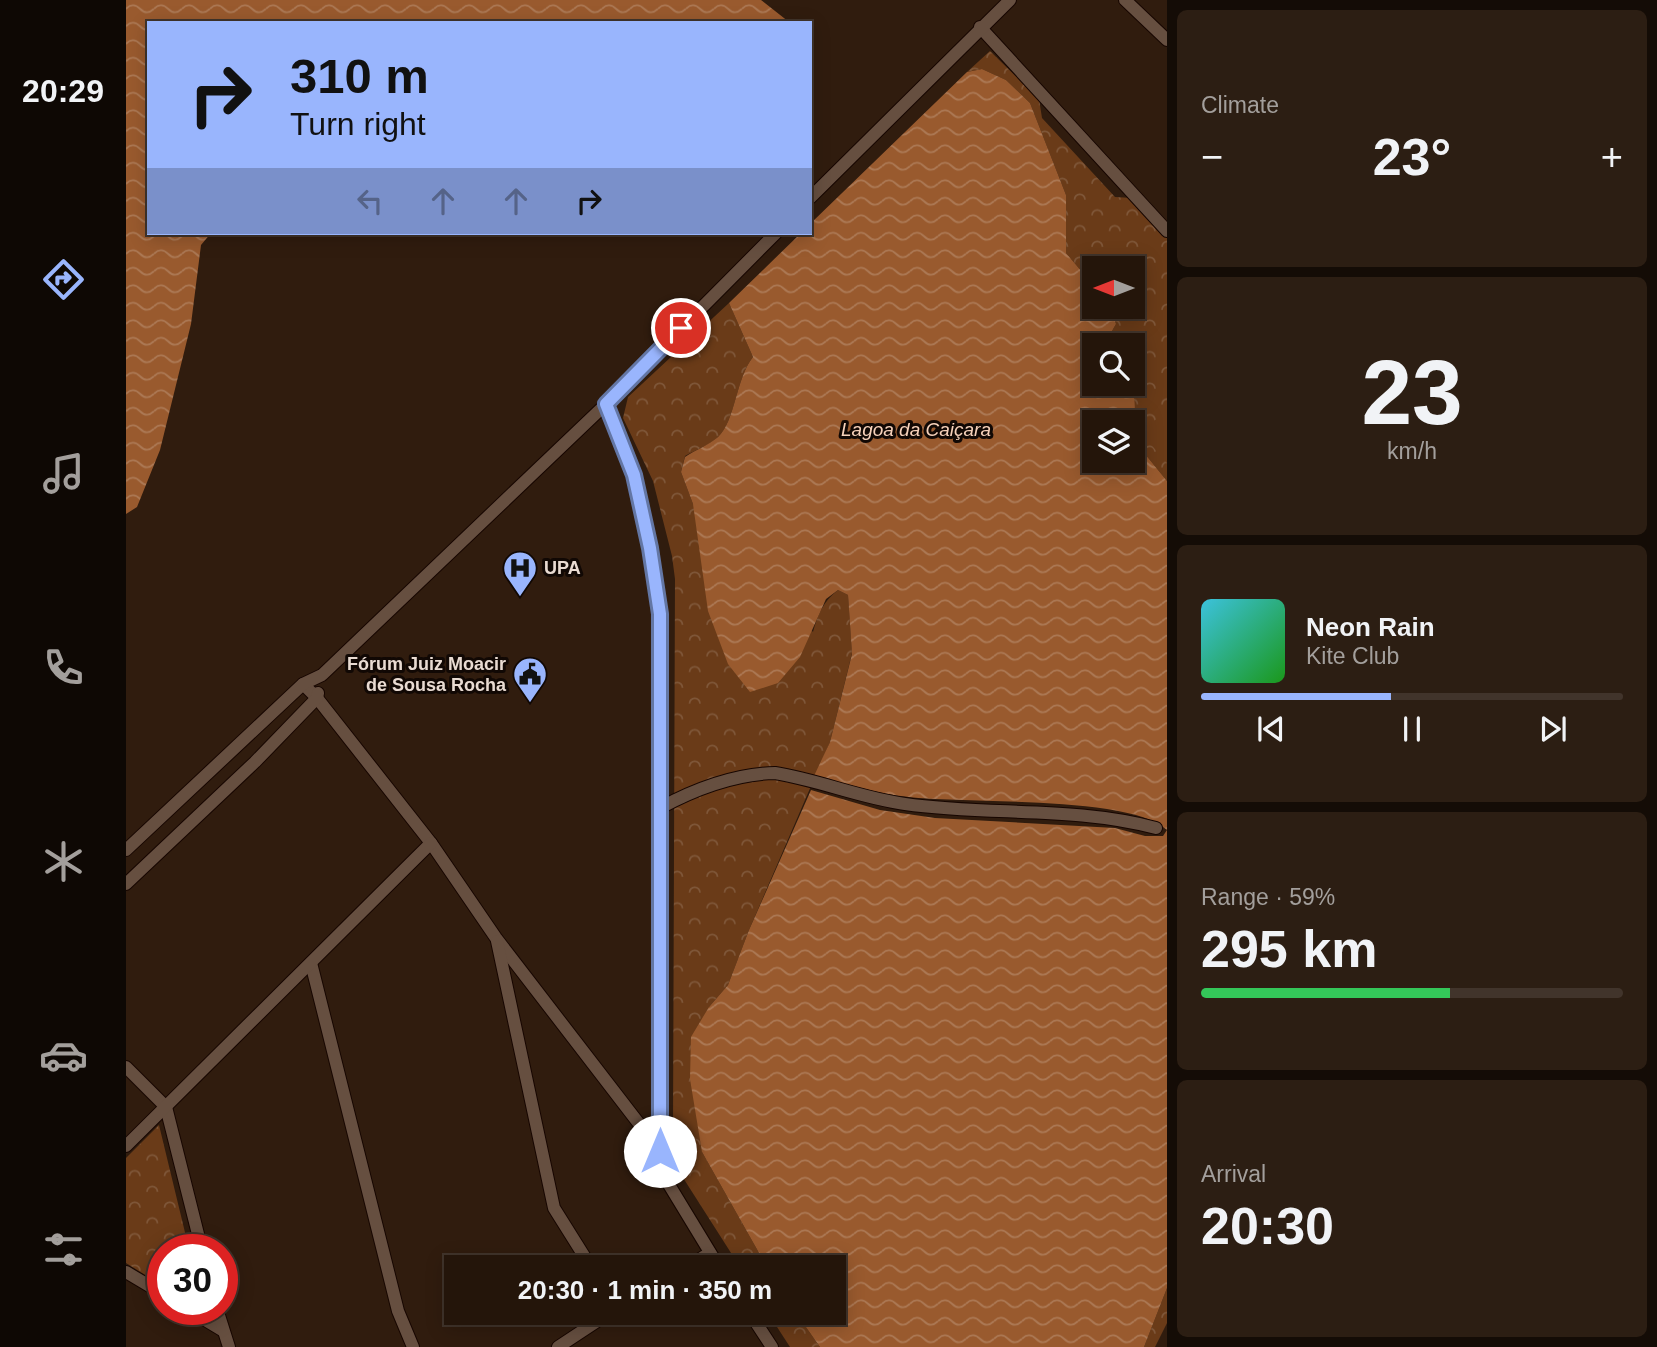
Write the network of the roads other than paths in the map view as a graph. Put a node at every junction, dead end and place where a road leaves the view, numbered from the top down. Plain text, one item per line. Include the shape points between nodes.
1 (1010, 0) edge
2 (1125, 0) edge
3 (980, 27) junction
4 (1167, 40) edge
5 (812, 196) edge
6 (1167, 232) edge
7 (774, 235) edge
8 (606, 404) junction
9 (322, 675) junction
10 (303, 684) junction
11 (317, 698) junction
12 (660, 808) junction
13 (1156, 828) dead end
14 (431, 843) junction
15 (126, 850) edge
16 (126, 884) edge
17 (496, 938) junction
18 (311, 963) junction
19 (126, 1068) edge
20 (166, 1107) junction
21 (126, 1146) edge
22 (660, 1151) junction
23 (198, 1234) edge
24 (710, 1253) joint
25 (583, 1255) edge
26 (707, 1255) edge
27 (126, 1272) edge
28 (147, 1284) edge
29 (214, 1325) edge
30 (221, 1325) edge
31 (591, 1325) edge
32 (758, 1325) edge
33 (222, 1330) junction
34 (229, 1347) edge
35 (413, 1347) edge
36 (558, 1347) edge
37 (772, 1347) edge

1 - 3 street
2 - 4 street
3 - 5 street
3 - 6 street
7 - 8 street
8 - 9 street
8 - 12 street via 634,475 660,614
9 - 10 street
9 - 11 street
10 - 11 street
10 - 15 street
11 - 14 street
11 - 16 street
12 - 13 street via 727,780 775,773 906,804 1096,817
12 - 22 street
14 - 17 street
14 - 18 street
17 - 22 street
17 - 25 street via 554,1208
18 - 20 street
18 - 35 street via 398,1311
19 - 20 street
20 - 21 street
20 - 23 street
22 - 24 street via 668,1183
24 - 26 street
27 - 28 street
29 - 33 street
30 - 33 street
31 - 36 street
32 - 37 street
33 - 34 street

